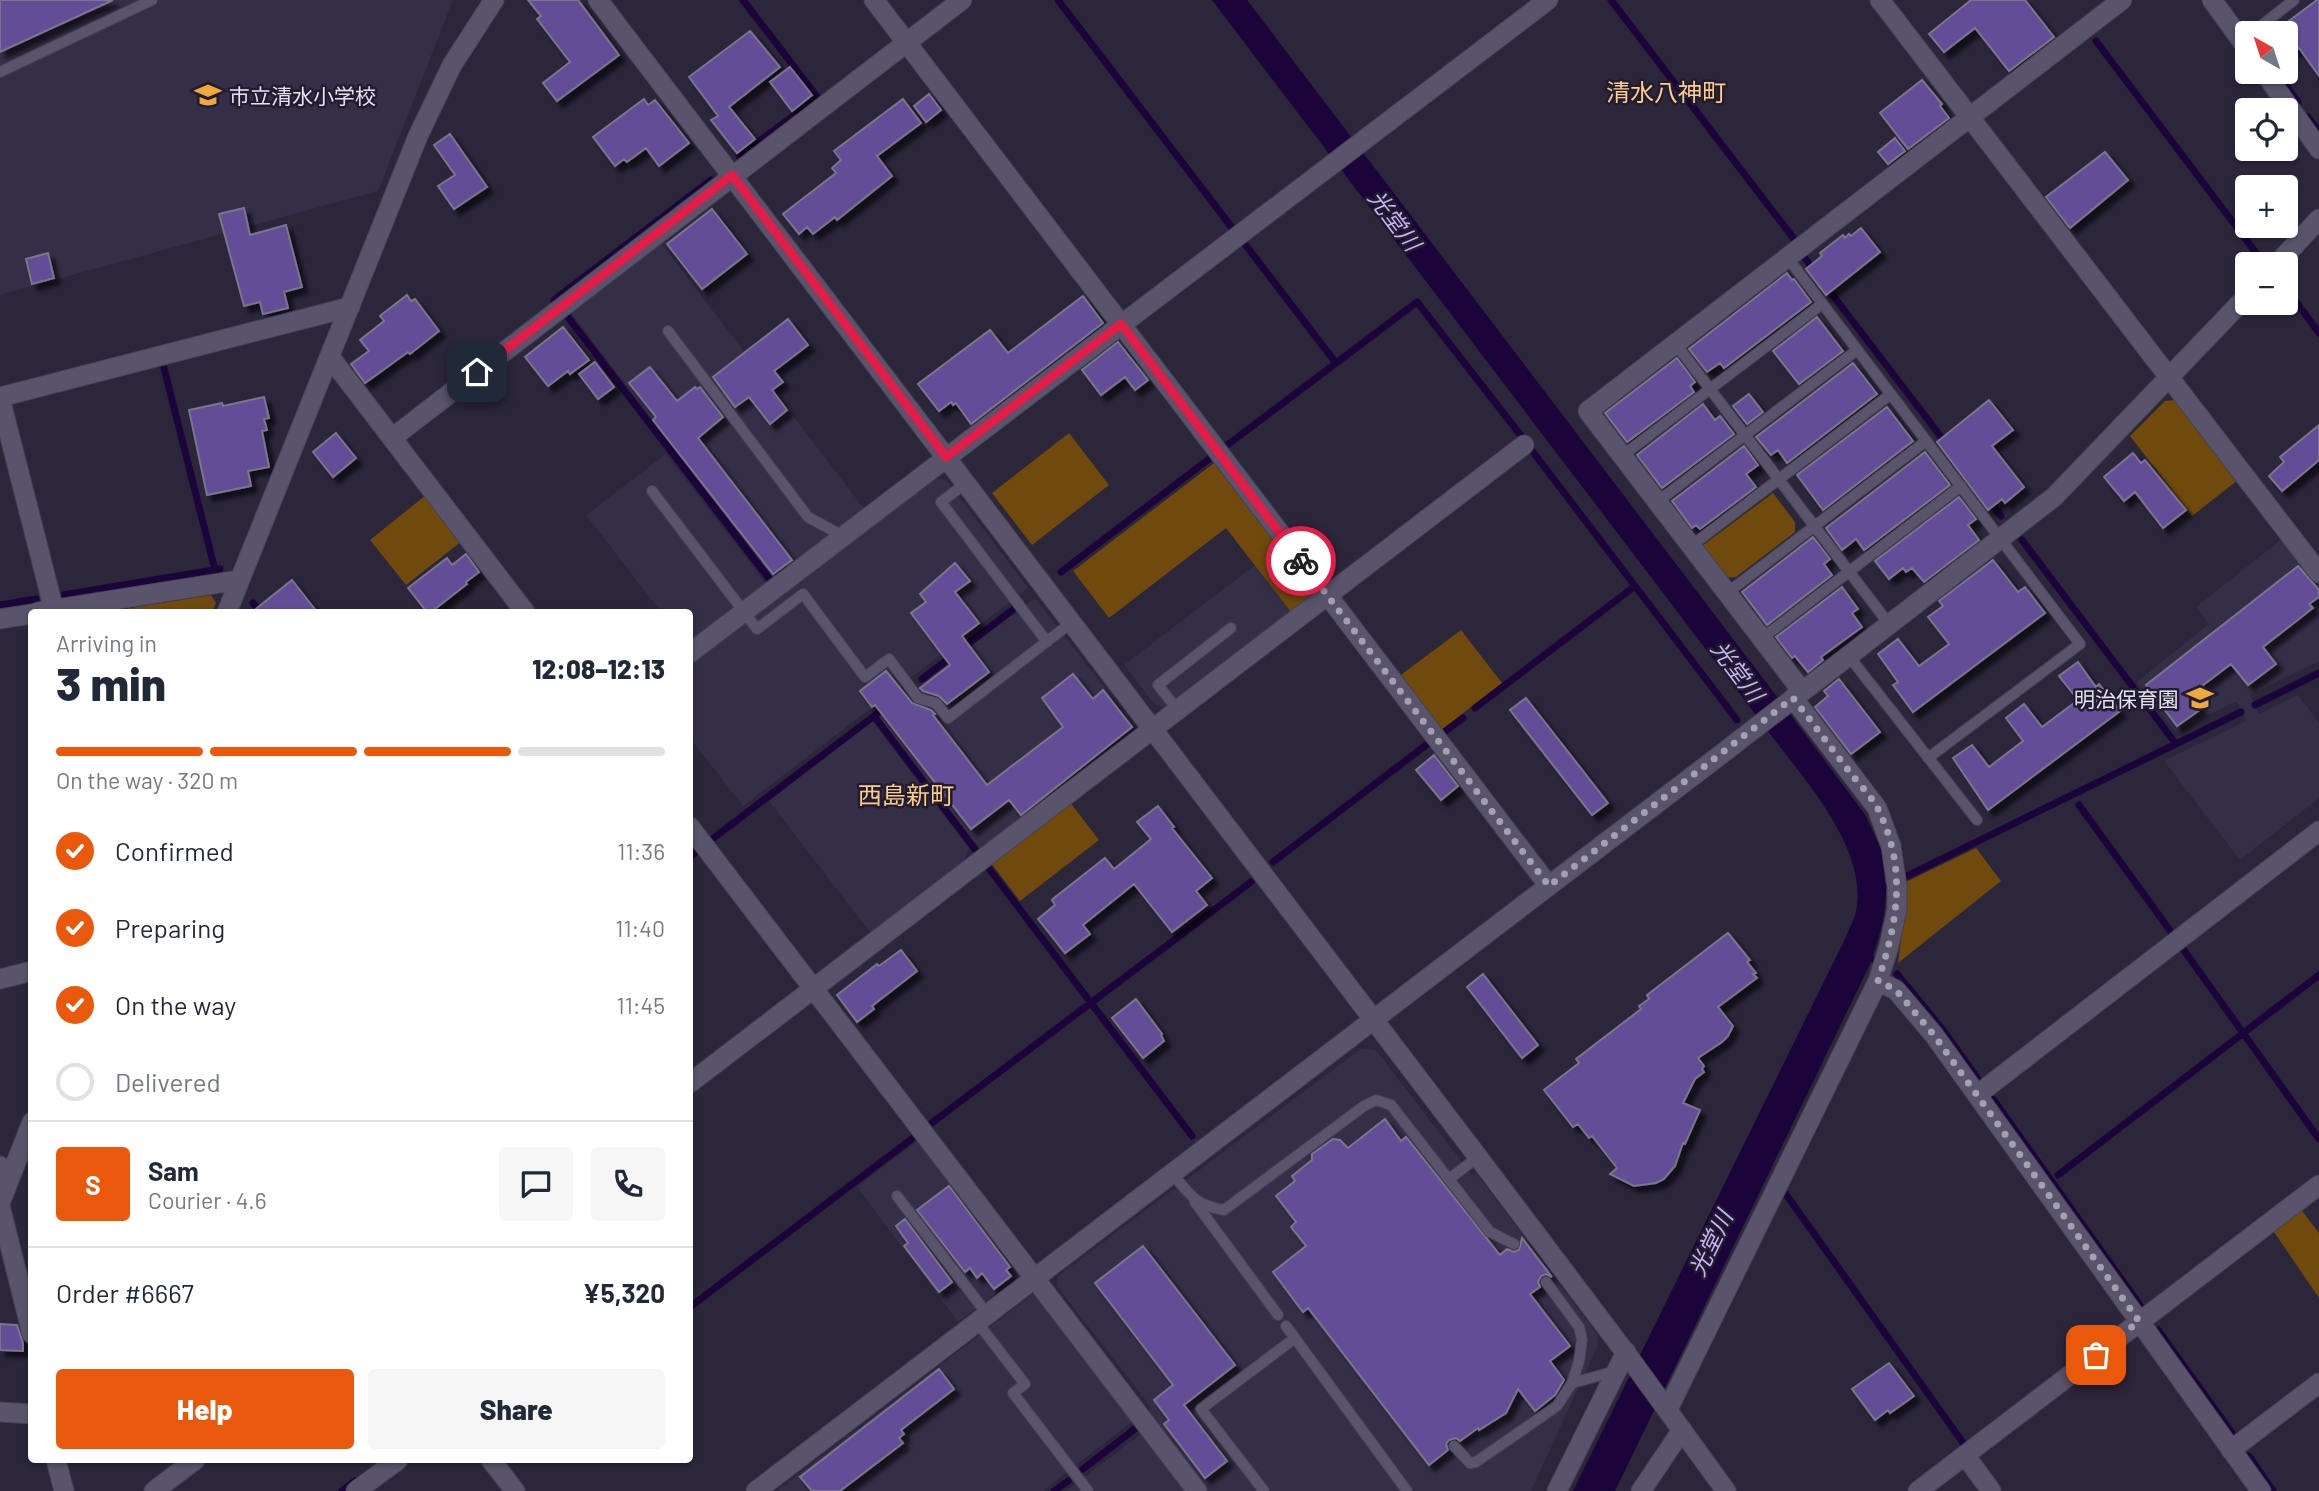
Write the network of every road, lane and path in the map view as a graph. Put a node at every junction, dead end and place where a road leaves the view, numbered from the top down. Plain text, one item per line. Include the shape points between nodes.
1 (152, 0) edge
2 (494, 0) edge
3 (598, 0) edge
4 (874, 0) edge
5 (962, 0) edge
6 (1548, 0) edge
7 (1880, 0) edge
8 (2122, 0) edge
9 (2213, 0) edge
10 (2294, 0) edge
11 (2269, 21) edge
12 (2235, 26) edge
13 (906, 42) junction
14 (0, 72) edge
15 (2273, 84) edge
16 (1969, 116) junction
17 (2319, 149) edge
18 (732, 175) junction
19 (2319, 219) edge
20 (2288, 252) edge
21 (1787, 257) junction
22 (1822, 304) junction
23 (350, 307) junction
24 (2235, 309) edge
25 (1121, 324) junction
26 (668, 331) dead end
27 (1675, 343) junction
28 (1857, 350) junction
29 (330, 357) junction
30 (2170, 378) junction
31 (1710, 389) junction
32 (1891, 394) junction
33 (0, 397) edge
34 (1745, 435) junction
35 (392, 438) junction
36 (1926, 441) junction
37 (1524, 445) dead end
38 (1622, 456) junction
39 (946, 457) junction
40 (1779, 480) junction
41 (966, 483) junction
42 (1961, 486) junction
43 (652, 491) dead end
44 (1657, 502) junction
45 (1814, 526) junction
46 (843, 536) junction
47 (2001, 539) junction
48 (1691, 547) junction
49 (1849, 572) junction
50 (2319, 573) edge
51 (239, 580) junction
52 (1727, 593) junction
53 (1327, 594) junction
54 (46, 609) edge
55 (58, 609) edge
56 (228, 609) edge
57 (523, 609) edge
58 (743, 612) junction
59 (28, 615) edge
60 (0, 619) edge
61 (1072, 622) junction
62 (1889, 625) junction
63 (1231, 628) dead end
64 (1761, 639) junction
65 (1047, 642) junction
66 (693, 651) edge
67 (1848, 655) junction
68 (1798, 695) junction
69 (1177, 709) junction
70 (1152, 728) junction
71 (1928, 758) junction
72 (1977, 820) dead end
73 (693, 831) edge
74 (2319, 831) edge
75 (1549, 886) junction
76 (28, 972) edge
77 (0, 978) edge
78 (1878, 981) junction
79 (813, 988) junction
80 (1374, 1019) junction
81 (693, 1081) edge
82 (1977, 1095) junction
83 (28, 1132) edge
84 (1478, 1157) junction
85 (0, 1166) edge
86 (1172, 1173) junction
87 (1449, 1179) junction
88 (2319, 1185) edge
89 (897, 1196) dead end
90 (2, 1199) edge
91 (1193, 1200) junction
92 (1514, 1244) dead end
93 (1034, 1278) junction
94 (1546, 1282) dead end
95 (1278, 1315) dead end
96 (28, 1316) edge
97 (982, 1318) junction
98 (2139, 1321) junction
99 (1286, 1326) dead end
100 (1295, 1338) junction
101 (1624, 1361) junction
102 (2319, 1382) edge
103 (1572, 1383) junction
104 (1665, 1406) junction
105 (0, 1412) edge
106 (28, 1414) edge
107 (1682, 1430) junction
108 (1454, 1446) dead end
109 (2231, 1450) junction
110 (1965, 1455) junction
111 (57, 1463) edge
112 (191, 1463) edge
113 (394, 1463) edge
114 (493, 1463) edge
115 (64, 1491) edge
116 (154, 1491) edge
117 (356, 1491) edge
118 (515, 1491) edge
119 (755, 1491) edge
120 (1088, 1491) edge
121 (1197, 1491) edge
122 (1264, 1491) edge
123 (1407, 1491) edge
124 (1557, 1491) edge
125 (1641, 1491) edge
126 (1726, 1491) edge
127 (1918, 1491) edge
128 (1991, 1491) edge
129 (2261, 1491) edge

1 - 14 lane
2 - 23 street via 452,65 424,124
3 - 18 street
4 - 13 street
5 - 13 street
6 - 25 street
7 - 16 street
8 - 16 street
9 - 12 street
10 - 11 lane
13 - 18 street
13 - 25 street
15 - 17 street
16 - 21 street
16 - 30 street
18 - 35 street
18 - 39 street
19 - 20 street
21 - 22 lane
21 - 27 street
22 - 28 lane
22 - 31 lane
23 - 29 street
23 - 33 street
24 - 30 street
25 - 39 street
25 - 53 street
26 - 46 lane via 808,517
27 - 31 lane
27 - 38 street via 1588,411
28 - 32 lane
28 - 34 lane
29 - 35 street
29 - 51 street
30 - 47 street via 2054,497
30 - 50 street
31 - 34 lane
31 - 38 lane
32 - 36 lane
32 - 40 lane
33 - 54 street
34 - 40 lane
34 - 44 lane
35 - 57 street
36 - 42 lane
36 - 45 lane
37 - 53 street
38 - 44 street
39 - 41 street
39 - 46 street
40 - 45 lane
40 - 48 lane
41 - 61 street
41 - 65 lane via 941,502
42 - 47 lane
42 - 49 lane
43 - 58 lane
44 - 48 street
45 - 49 lane
45 - 52 lane
46 - 58 street
47 - 62 street
47 - 71 lane via 2080,643
48 - 52 street
49 - 62 lane
49 - 64 lane
51 - 55 street
51 - 56 street
52 - 64 street
53 - 69 street
53 - 75 street
58 - 65 lane via 757,629 803,594 865,677 889,659 918,698 936,703 948,718
58 - 66 street
59 - 60 street
61 - 65 lane
61 - 70 street
62 - 67 street
63 - 69 lane via 1158,685
64 - 68 street
67 - 68 street
67 - 71 lane
68 - 75 street
68 - 78 street via 1877,808 1891,846 1897,909
69 - 70 street
70 - 79 street
70 - 80 street
71 - 72 lane
73 - 79 street
74 - 82 street
75 - 80 street
76 - 77 street
78 - 82 street via 1896,990
78 - 104 street
79 - 81 street
79 - 93 street
80 - 84 street
80 - 86 street
82 - 98 street
83 - 90 street
84 - 87 lane
84 - 101 street
85 - 90 street
86 - 91 lane
86 - 93 street
87 - 91 lane via 1391,1105 1376,1100 1224,1210
87 - 92 lane via 1490,1232
88 - 98 street
89 - 97 lane
90 - 96 street
91 - 95 lane
93 - 97 street
93 - 121 street
94 - 103 lane via 1582,1340
97 - 119 street
97 - 120 lane via 1025,1384 1013,1393
98 - 109 street
98 - 110 street
99 - 100 lane
100 - 122 lane via 1201,1409
100 - 123 lane
101 - 103 lane
101 - 104 street
101 - 124 street
102 - 109 street
103 - 108 lane via 1557,1406 1476,1462 1465,1460
104 - 107 street
105 - 106 street
107 - 125 street
107 - 126 street
109 - 129 street
110 - 127 street
110 - 128 street
111 - 115 street
112 - 116 street
113 - 117 street
114 - 118 street

